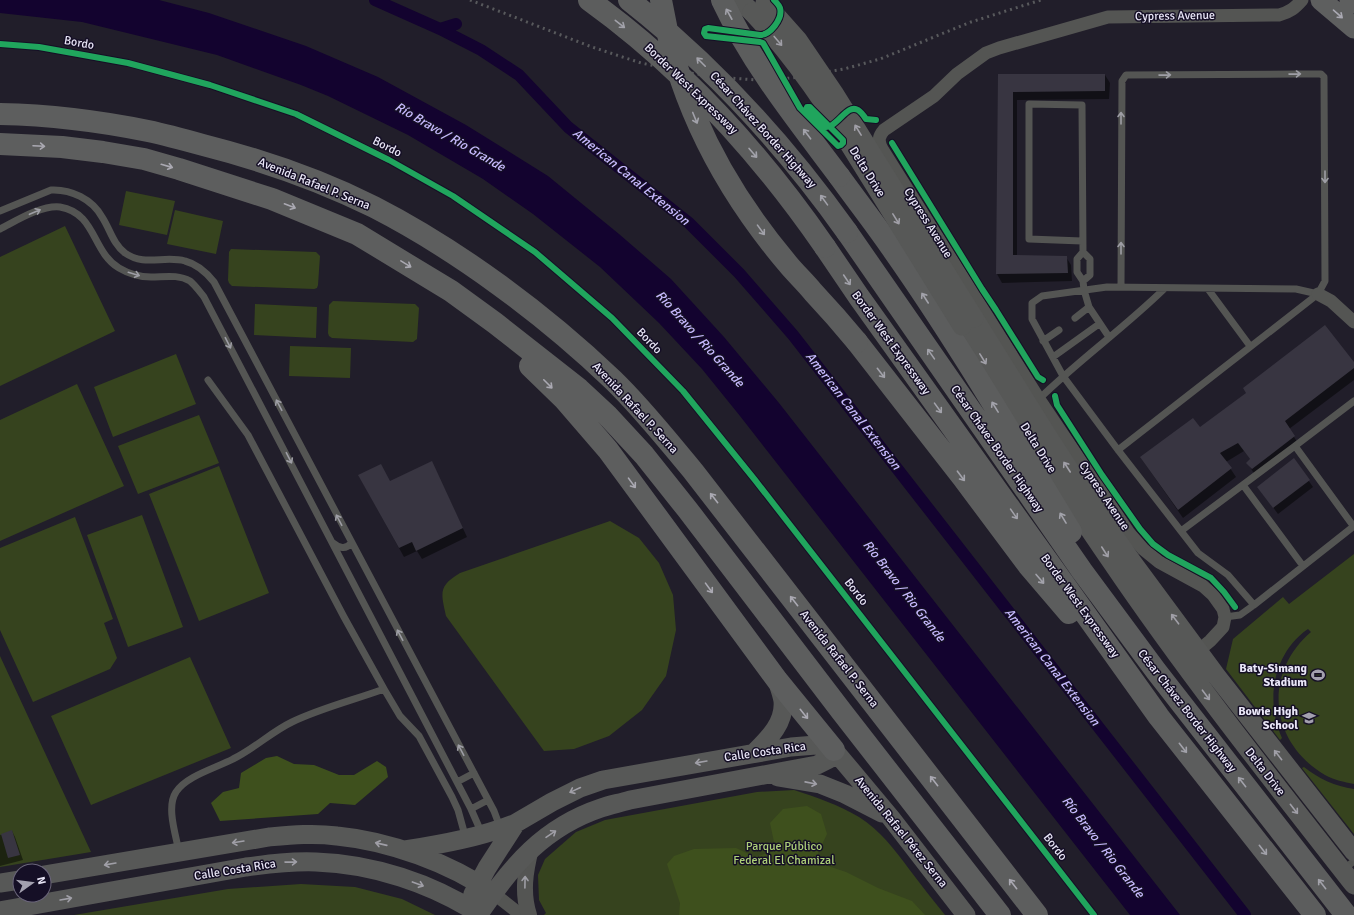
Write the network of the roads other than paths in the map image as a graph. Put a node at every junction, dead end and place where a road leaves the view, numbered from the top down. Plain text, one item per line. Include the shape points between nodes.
1 (589, 0) edge
2 (629, 0) edge
3 (661, 0) edge
4 (722, 0) edge
5 (1302, 0) edge
6 (1322, 0) edge
7 (1350, 0) edge
8 (1354, 3) edge
9 (754, 4) edge
10 (1354, 28) edge
11 (0, 114) edge
12 (0, 144) edge
13 (0, 212) edge
14 (0, 229) edge
15 (1082, 241) junction
16 (1083, 252) junction
17 (1084, 281) junction
18 (1121, 287) junction
19 (1164, 289) junction
20 (1208, 289) junction
21 (1084, 290) junction
22 (1318, 294) junction
23 (1089, 307) junction
24 (1075, 318) dead end
25 (968, 322) junction
26 (1354, 322) edge
27 (495, 323) junction
28 (1099, 324) junction
29 (1059, 330) dead end
30 (1109, 337) junction
31 (1044, 341) junction
32 (1250, 346) junction
33 (1053, 357) junction
34 (1063, 376) junction
35 (208, 380) dead end
36 (1039, 398) junction
37 (1354, 401) edge
38 (1294, 446) junction
39 (1118, 450) junction
40 (1243, 485) junction
41 (1354, 526) edge
42 (1181, 531) junction
43 (333, 543) junction
44 (351, 543) junction
45 (1303, 566) junction
46 (1254, 604) junction
47 (1225, 617) junction
48 (1198, 650) junction
49 (1183, 664) junction
50 (1156, 671) junction
51 (777, 680) junction
52 (384, 689) junction
53 (1159, 717) junction
54 (834, 750) junction
55 (755, 752) junction
56 (474, 773) junction
57 (758, 775) junction
58 (457, 782) junction
59 (488, 800) junction
60 (471, 809) junction
61 (891, 818) junction
62 (509, 826) junction
63 (474, 837) junction
64 (531, 849) junction
65 (404, 850) junction
66 (179, 852) junction
67 (1354, 852) edge
68 (1348, 866) edge
69 (52, 874) edge
70 (12, 881) edge
71 (0, 883) edge
72 (1354, 885) edge
73 (486, 888) junction
74 (0, 911) edge
75 (475, 912) edge
76 (521, 915) edge
77 (529, 915) edge
78 (966, 915) edge
79 (1000, 915) edge
80 (1037, 915) edge
81 (1315, 915) edge
82 (1346, 915) edge

1 -> 53 highway, Border West Expressway, bridge via 641,40 694,89 759,159 798,208
50 -> 2 highway, César Chávez Border Highway, bridge via 1082,571 821,195 744,106 695,56
3 -> 53 highway, bridge via 671,47 684,89 698,123 735,193 778,251 857,342 1028,566
50 -> 4 highway, bridge via 961,353 893,250 752,55
5 - 36 street, Cypress Avenue via 1296,8 1279,15 1108,17 986,52 934,96 879,135 878,142 882,149
6 -> 10 main road
7 - 8 main road
9 - 25 main road, Delta Drive, bridge via 798,40 817,66
80 -> 11 highway, Avenida Rafael P. Serna via 693,471 656,427 575,345 520,301 470,265 374,207 323,184 266,163 114,124
12 -> 27 highway, Avenida Rafael P. Serna via 62,147 144,159 272,199 357,234 451,291
44 -> 13 lane via 214,282 205,271 184,261 142,260 132,257 116,245 96,207 69,192 51,190
14 -> 43 lane via 45,208 59,207 71,210 87,223 102,252 118,268 139,276 171,276 190,281 204,297
15 - 15 lane via 1082,105 1029,104 1029,239
15 - 16 lane
16 - 17 lane via 1077,258 1077,272
16 - 17 lane via 1090,259 1090,275
17 - 21 lane
18 - 19 lane
18 - 21 lane
18 -> 22 lane via 1122,81 1126,75 1321,74 1324,77 1325,281
19 - 20 lane
19 - 30 lane
20 - 22 lane via 1296,289
20 - 32 lane
21 - 23 lane
21 - 31 lane via 1042,296 1032,303 1032,319
22 - 26 street via 1331,301
22 - 32 lane
23 - 24 lane
23 - 28 lane
48 -> 25 main road, Delta Drive via 1092,505 1045,432
25 -> 49 main road, Delta Drive via 1068,497
27 -> 51 highway via 523,359 564,399 608,450
27 - 79 highway, Avenida Rafael P. Serna via 579,389 644,454
28 - 30 lane
28 - 33 lane
29 - 31 lane
30 - 34 lane
31 - 33 lane
32 - 39 lane
33 - 34 lane
34 - 36 lane
34 - 39 lane
35 - 52 lane via 248,435
36 - 47 street, Cypress Avenue via 1129,533 1159,562 1203,586 1223,609
37 - 38 lane
38 - 40 lane
38 - 41 lane
39 - 42 lane
40 - 42 lane
40 - 45 lane
41 - 45 lane
42 - 46 lane via 1198,553 1228,576
43 - 44 lane via 344,548
43 - 58 lane
56 -> 44 lane
45 - 46 lane
46 - 47 lane via 1240,615
47 - 48 street via 1223,626
48 - 49 street
67 -> 48 main road, Delta Drive
49 -> 68 main road, Delta Drive
82 -> 50 highway, César Chávez Border Highway
51 -> 54 highway
51 - 55 main road via 783,702 779,723 772,735
52 - 63 lane via 400,716 418,736
52 - 66 lane via 291,722 238,757 182,785 172,802
53 -> 81 highway
54 - 55 main road, Calle Costa Rica via 816,745
54 - 57 main road, Calle Costa Rica via 829,759 817,765
54 - 61 main road, Avenida Rafael Pérez Serna
55 -> 62 main road, Calle Costa Rica via 603,780 580,788
56 - 58 lane
56 - 59 lane
57 -> 61 main road via 820,784
64 -> 57 main road, Calle Costa Rica via 551,833 600,808
58 - 60 lane
59 - 60 lane
59 - 62 lane via 494,811
60 - 63 lane
61 - 78 main road, Avenida Rafael Pérez Serna
62 - 63 main road
62 - 73 main road, Calle Costa Rica via 487,868
63 - 65 main road
64 - 73 main road, Calle Costa Rica
77 -> 64 street via 524,894 525,873
65 -> 66 main road via 363,840 304,834 269,837
65 - 73 main road via 458,872
66 -> 69 main road
68 - 72 main road, Delta Drive
70 - 71 main road
73 - 75 main road, Calle Costa Rica
73 - 76 street
74 -> 75 main road, Calle Costa Rica via 246,867 281,862 315,862 352,865 389,873 429,888

